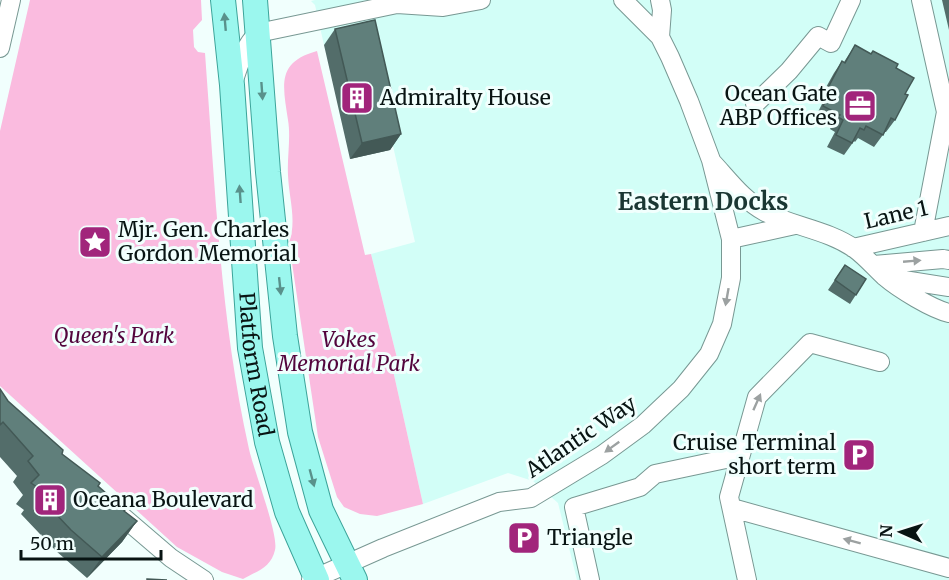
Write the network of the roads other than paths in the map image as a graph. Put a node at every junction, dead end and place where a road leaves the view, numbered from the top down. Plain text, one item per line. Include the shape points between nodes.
1 (11, 0) edge
2 (224, 0) edge
3 (255, 0) edge
4 (481, 0) edge
5 (623, 0) edge
6 (660, 0) edge
7 (851, 0) edge
8 (921, 0) edge
9 (402, 2) edge
10 (258, 33) junction
11 (660, 37) junction
12 (0, 48) edge
13 (232, 85) junction
14 (755, 104) dead end
15 (711, 160) junction
16 (795, 225) junction
17 (949, 226) edge
18 (923, 232) junction
19 (730, 239) junction
20 (853, 248) junction
21 (949, 260) edge
22 (880, 271) junction
23 (949, 287) edge
24 (949, 313) edge
25 (880, 362) dead end
26 (740, 456) junction
27 (101, 496) edge
28 (732, 508) junction
29 (949, 568) edge
30 (351, 572) edge
31 (314, 579) edge
32 (204, 580) edge
33 (590, 580) edge
34 (747, 580) edge

1 - 12 street
13 -> 2 main road, Platform Road
3 - 10 main road, Platform Road
4 - 9 street via 443,7
5 - 11 street, Atlantic Way
6 - 11 street, Atlantic Way
7 - 14 street via 831,44 818,36
8 - 18 street via 946,112
9 - 10 street
10 - 13 street via 245,50
10 -> 30 main road, Platform Road via 285,336 300,432 321,510
11 - 15 street, Atlantic Way
31 -> 13 main road, Platform Road via 287,512 267,442 250,348
15 - 16 street via 764,211
15 - 19 street, Atlantic Way
16 - 19 street
16 - 20 street via 821,232
17 - 18 street, Lane 1
18 - 20 street, Lane 1
19 -> 30 street, Atlantic Way via 731,278 722,324 709,354 681,389 643,425 531,498 499,502 383,548
20 - 22 street
22 -> 21 street
22 - 23 street
22 - 24 street via 937,310
26 -> 25 street via 757,398 810,343
26 - 28 street via 729,497
26 - 33 street via 655,474 640,487 574,507
27 - 32 street via 171,558
29 -> 28 street
28 - 34 street
30 - 31 street, Atlantic Way

